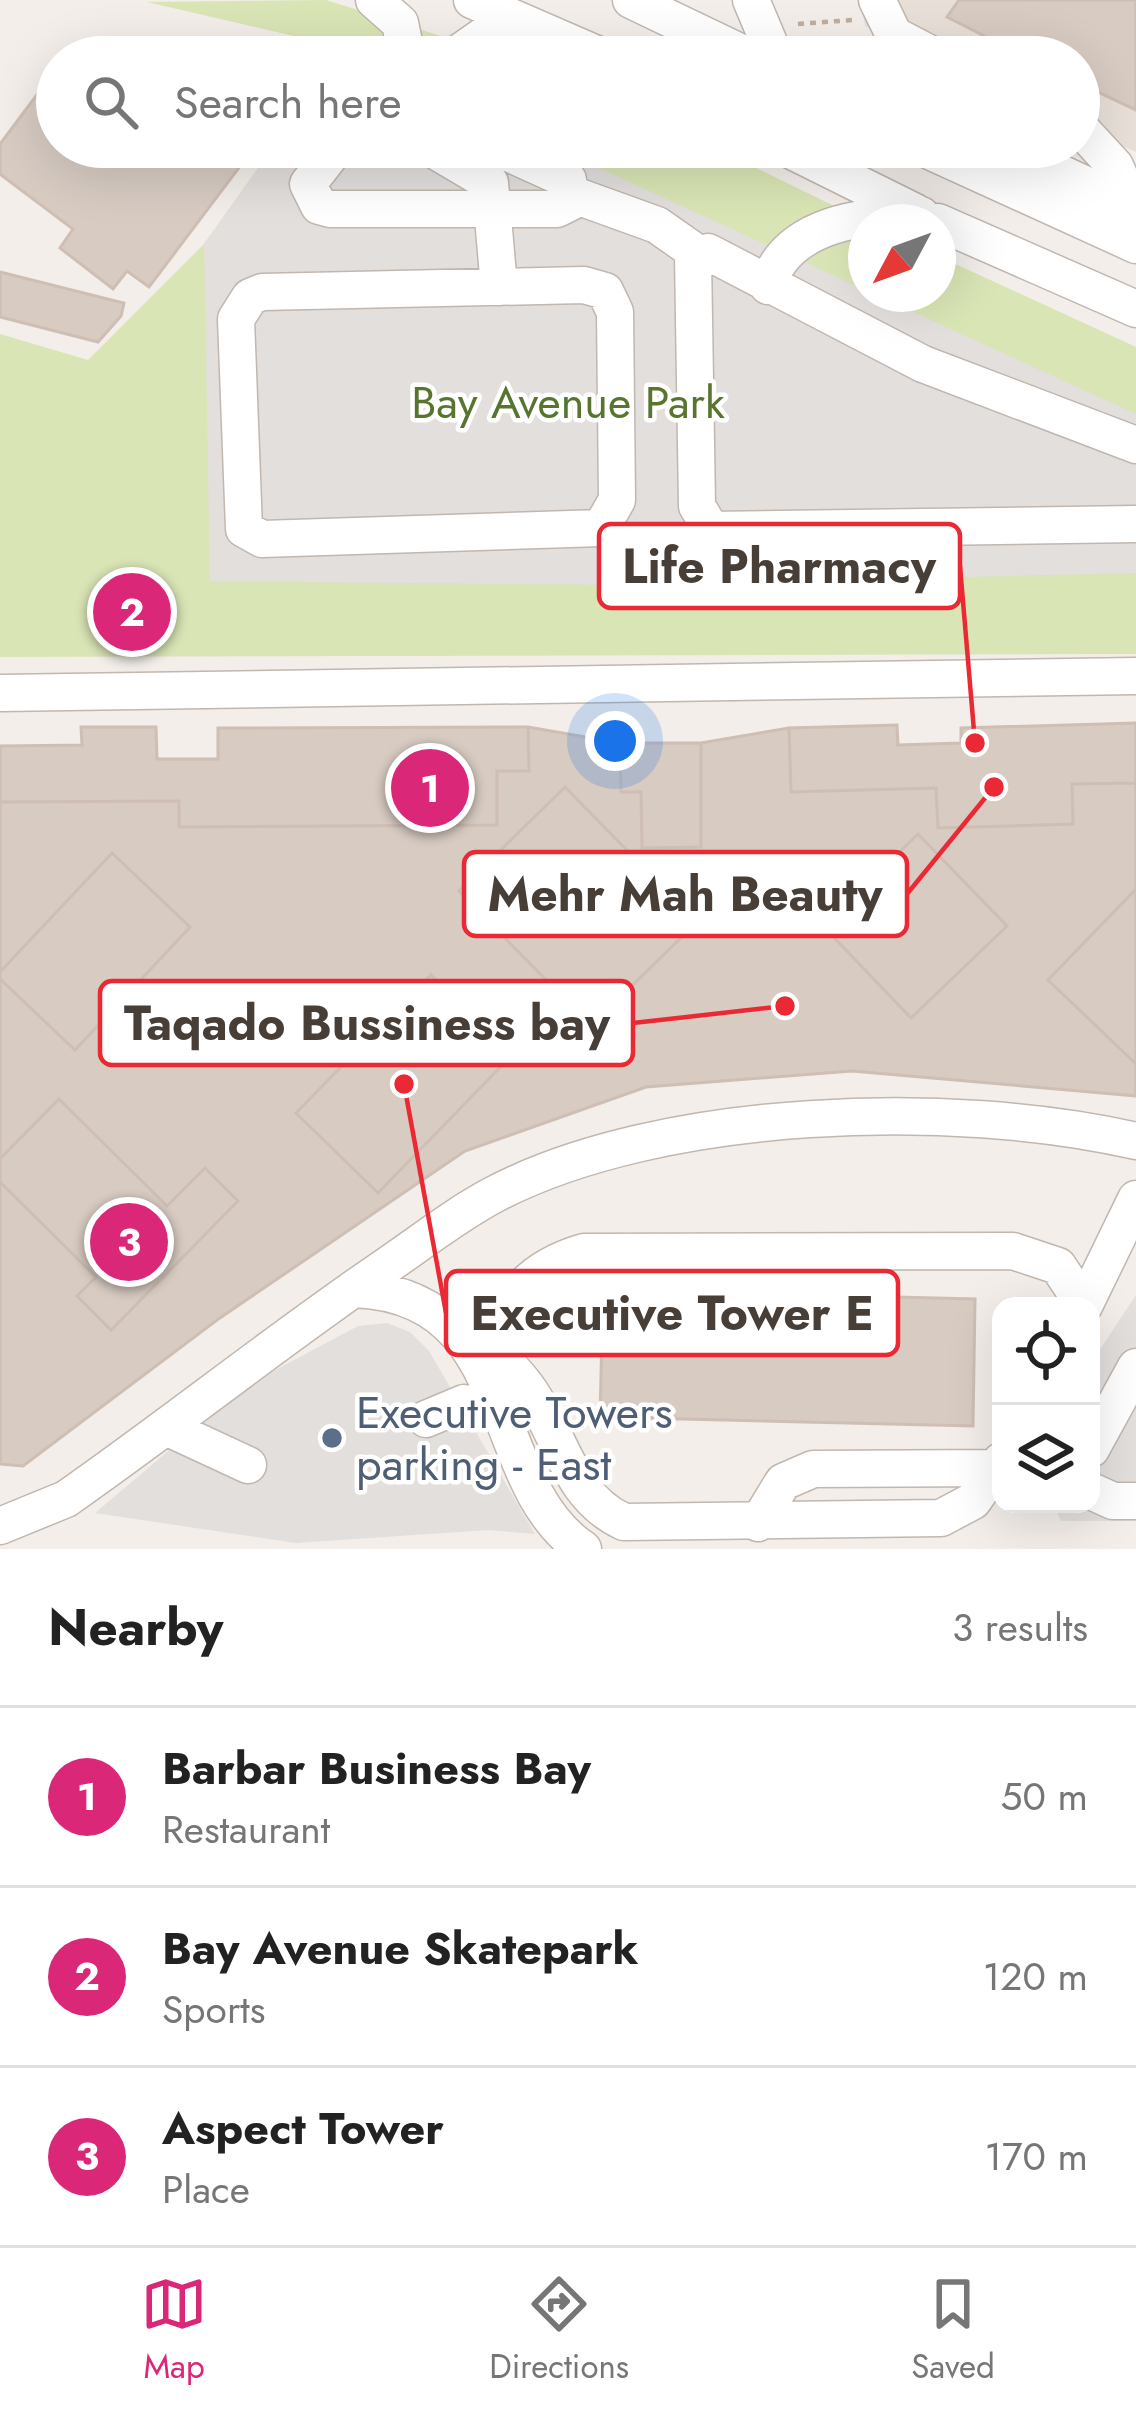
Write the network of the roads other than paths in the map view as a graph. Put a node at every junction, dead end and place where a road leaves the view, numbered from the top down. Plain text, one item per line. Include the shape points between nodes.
1 (374, 0) edge
2 (472, 0) edge
3 (691, 0) edge
4 (751, 0) edge
5 (877, 0) edge
6 (634, 2) edge
7 (403, 36) edge
8 (557, 36) edge
9 (706, 36) edge
10 (767, 36) edge
11 (896, 36) edge
12 (1100, 150) edge
13 (321, 168) edge
14 (469, 168) edge
15 (541, 168) edge
16 (827, 168) edge
17 (968, 168) edge
18 (1050, 168) edge
19 (574, 195) junction
20 (900, 204) edge
21 (1135, 207) edge
22 (496, 208) junction
23 (848, 222) edge
24 (956, 230) edge
25 (1136, 245) edge
26 (697, 253) junction
27 (768, 286) junction
28 (499, 287) junction
29 (1136, 309) edge
30 (1136, 445) edge
31 (1136, 524) edge
32 (1136, 676) edge
33 (0, 693) edge
34 (1136, 1141) edge
35 (1136, 1199) edge
36 (353, 1289) junction
37 (1079, 1297) edge
38 (1088, 1297) edge
39 (444, 1320) junction
40 (492, 1350) junction
41 (1136, 1367) edge
42 (503, 1414) junction
43 (426, 1419) dead end
44 (1100, 1425) edge
45 (166, 1426) junction
46 (992, 1464) edge
47 (248, 1466) dead end
48 (992, 1474) edge
49 (1100, 1495) edge
50 (1136, 1501) edge
51 (758, 1523) junction
52 (0, 1526) edge
53 (583, 1549) edge

1 - 7 street via 400,22
2 - 8 street
3 - 6 street
4 - 10 street
5 - 11 street
6 - 9 street
12 - 21 street
13 - 22 street via 308,184 319,206
14 - 22 street via 484,176
15 - 19 street via 568,180
16 - 20 street
17 - 25 street
18 - 21 street
19 - 22 street via 557,208
19 - 26 street via 643,218
22 - 28 street
23 - 27 street via 791,251
24 - 29 street
26 - 27 street
26 - 31 street via 697,506 711,530
27 - 30 street via 923,364
28 - 28 street via 250,297 236,319 244,530 262,538 590,531 609,520 616,500 612,301 595,286
32 - 33 street
34 - 36 street via 1002,1119 894,1115 614,1149 492,1196
35 - 38 street
36 - 39 street via 402,1295
36 - 45 street
37 - 40 street via 1058,1266 1013,1251 584,1252 521,1286
39 - 40 street
39 - 42 street
40 - 51 street via 526,1386 585,1496 602,1512 648,1524
41 - 44 street
42 - 43 street via 464,1403
42 - 53 street via 541,1501
45 - 47 street
45 - 52 street via 66,1499
46 - 51 street via 813,1468 783,1482
48 - 51 street via 973,1501 941,1518
49 - 50 street

